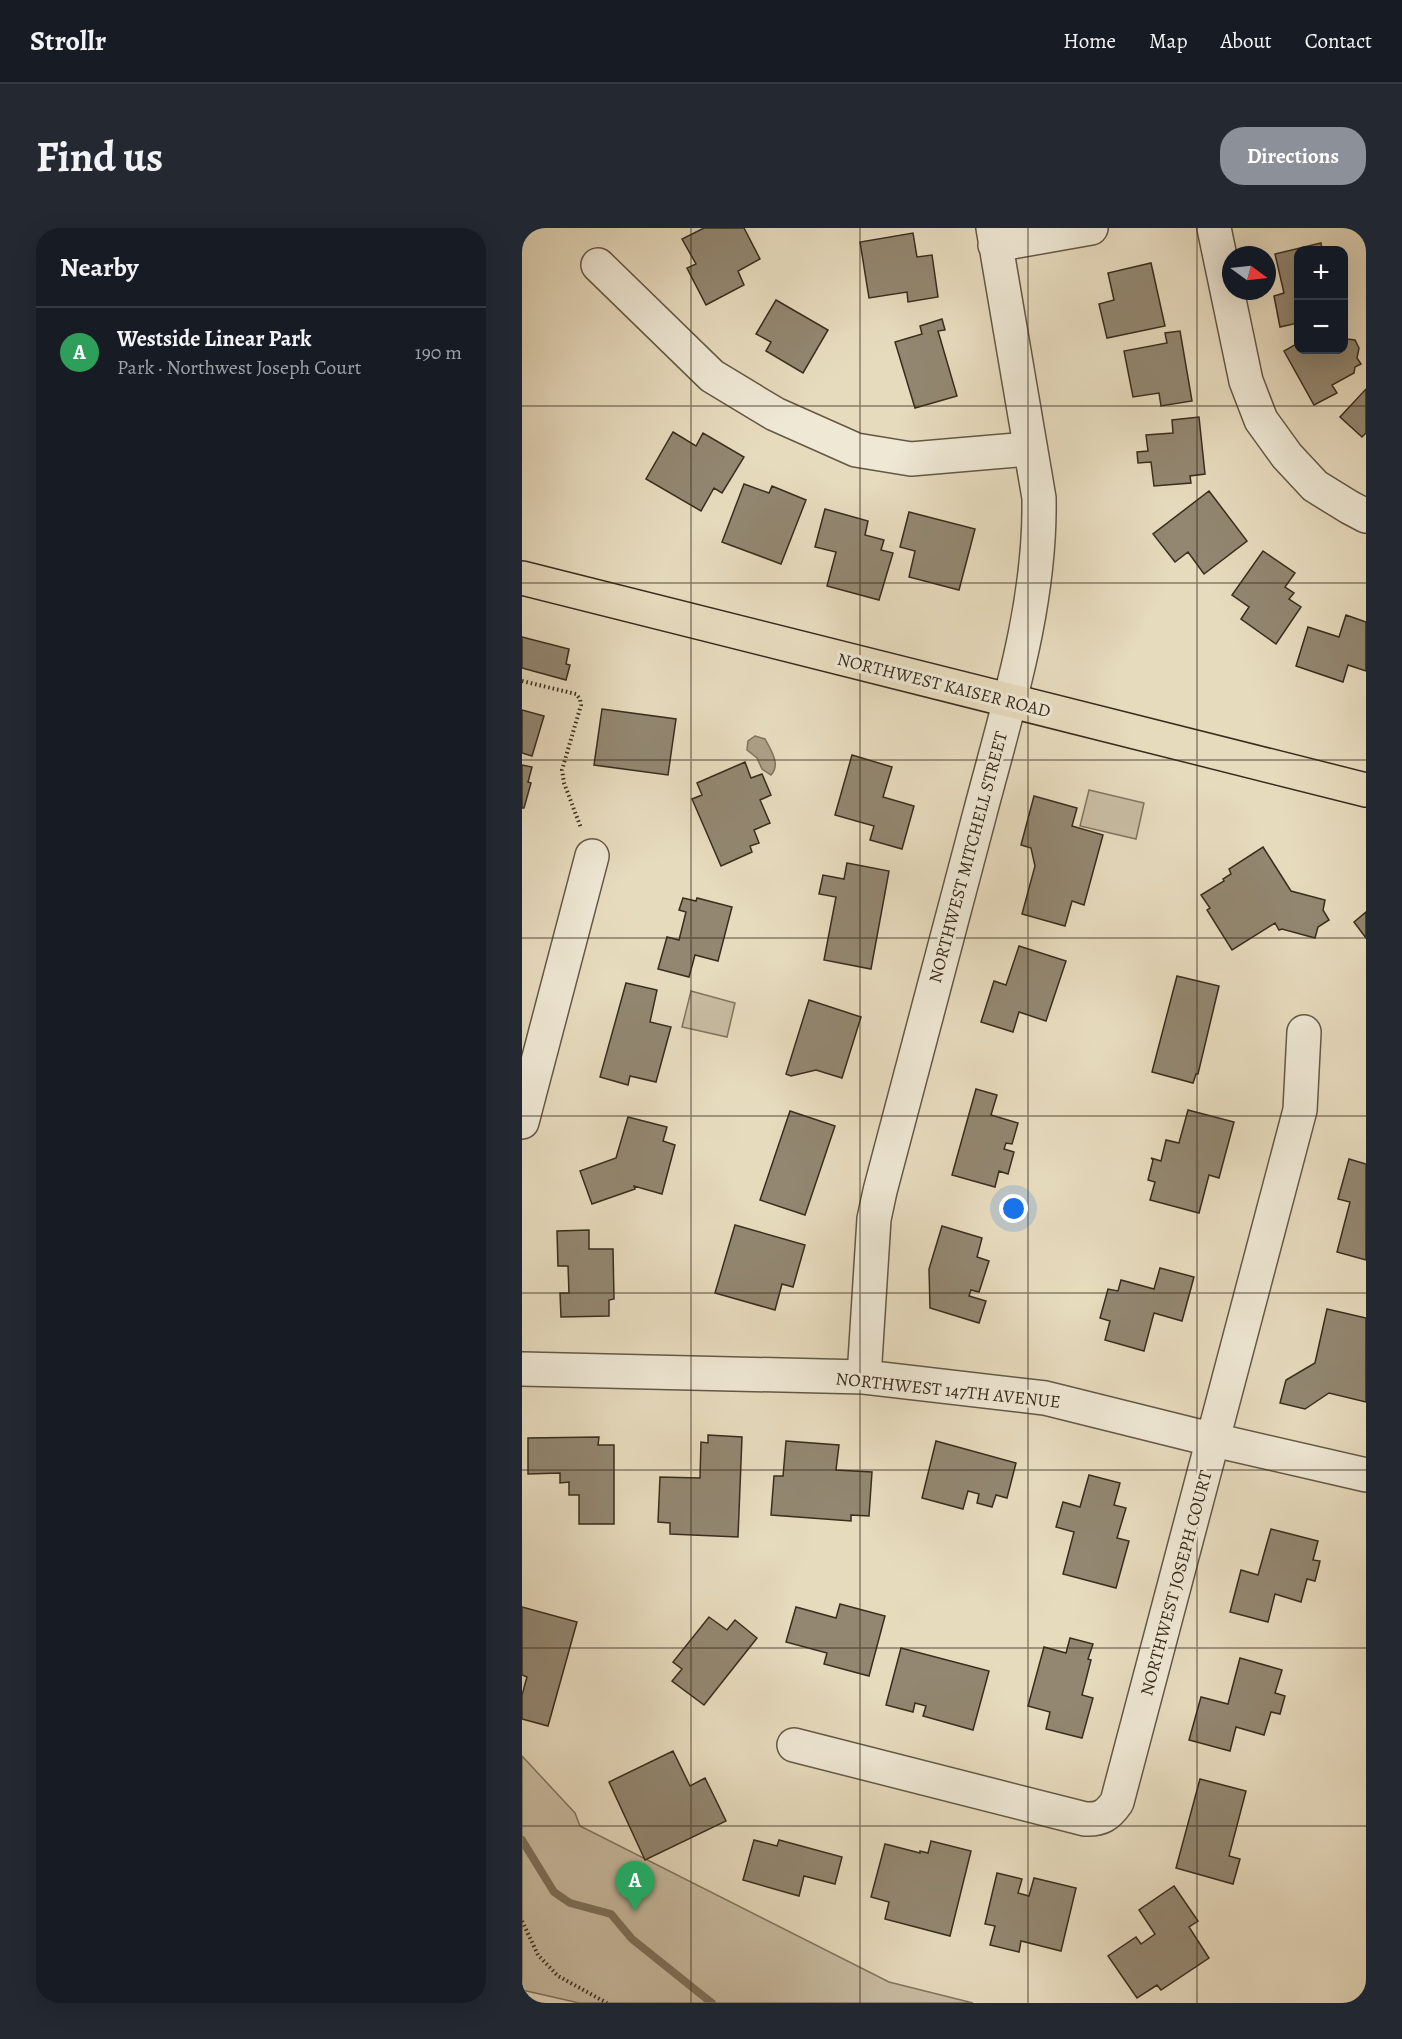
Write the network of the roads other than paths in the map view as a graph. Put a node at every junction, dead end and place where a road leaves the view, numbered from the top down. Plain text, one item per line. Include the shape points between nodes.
1 (1091, 228) edge
2 (1214, 228) edge
3 (994, 236) edge
4 (598, 265) dead end
5 (1029, 449) junction
6 (1366, 516) edge
7 (522, 578) edge
8 (1009, 702) junction
9 (1366, 790) edge
10 (592, 856) road end
11 (1304, 1032) dead end
12 (522, 1122) edge
13 (522, 1369) edge
14 (864, 1377) junction
15 (1214, 1440) junction
16 (1366, 1475) edge
17 (794, 1745) dead end

1 - 3 street
2 - 6 street via 1246,381 1261,420 1315,486
3 - 5 street, NORTHWEST MITCHELL STREET
4 - 5 street via 712,376 775,414 856,450 910,459
5 - 8 street, NORTHWEST MITCHELL STREET via 1039,498 1039,533 1035,582
7 - 8 main road, NORTHWEST KAISER ROAD
8 - 9 main road, NORTHWEST KAISER ROAD
8 - 14 street, NORTHWEST MITCHELL STREET via 880,1191 874,1219
10 - 12 street
11 - 15 street, NORTHWEST JOSEPH COURT via 1300,1110
13 - 14 street, NORTHWEST 147TH AVENUE
14 - 15 street, NORTHWEST 147TH AVENUE via 1045,1398
15 - 16 street, NORTHWEST 147TH AVENUE
15 - 17 street, NORTHWEST JOSEPH COURT via 1121,1790 1107,1815 1085,1819

